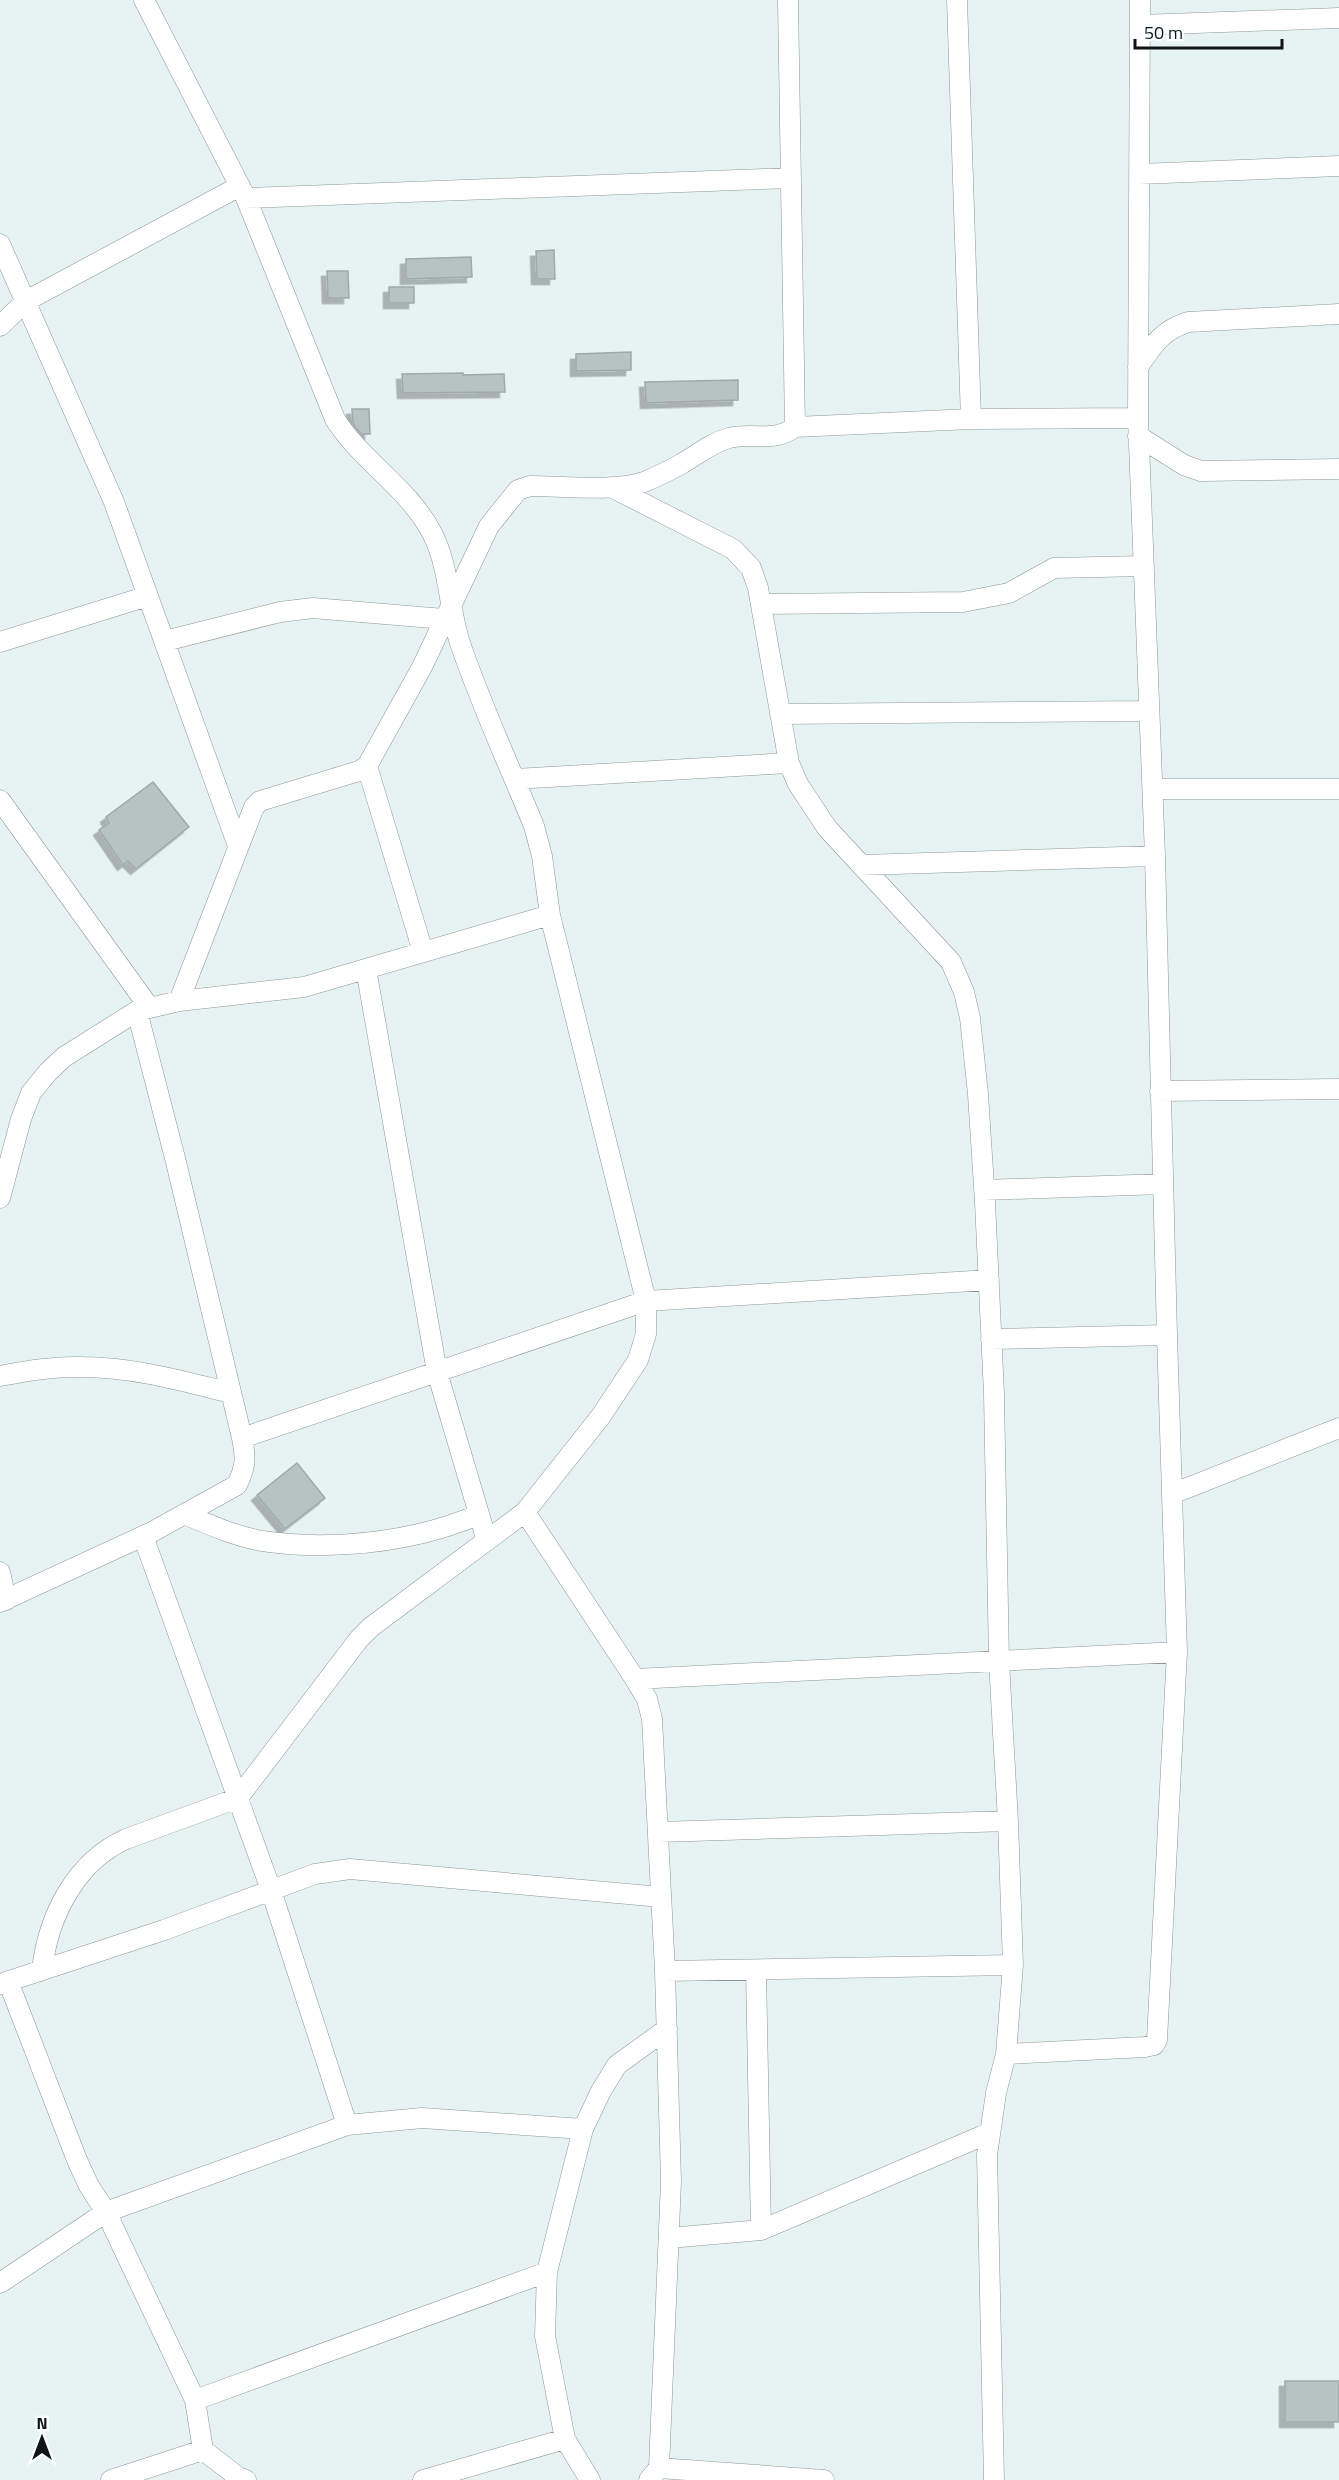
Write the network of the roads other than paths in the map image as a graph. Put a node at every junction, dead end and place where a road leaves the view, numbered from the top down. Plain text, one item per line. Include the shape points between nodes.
1 (144, 0) edge
2 (788, 0) edge
3 (957, 0) edge
4 (1140, 0) edge
5 (1339, 18) edge
6 (1140, 25) junction
7 (1339, 166) edge
8 (1139, 174) junction
9 (790, 178) junction
10 (243, 192) junction
11 (0, 244) edge
12 (26, 301) junction
13 (1339, 314) edge
14 (0, 326) edge
15 (1138, 366) junction
16 (971, 419) junction
17 (795, 427) junction
18 (1138, 427) junction
19 (1339, 469) edge
20 (611, 487) junction
21 (1144, 566) junction
22 (148, 596) junction
23 (761, 604) junction
24 (448, 611) junction
25 (0, 642) edge
26 (165, 642) junction
27 (1149, 711) junction
28 (780, 714) junction
29 (789, 763) junction
30 (367, 766) junction
31 (515, 779) junction
32 (1153, 789) junction
33 (1339, 789) edge
34 (0, 800) edge
35 (238, 846) junction
36 (1155, 856) junction
37 (861, 865) junction
38 (550, 915) junction
39 (423, 952) junction
40 (366, 969) junction
41 (179, 1001) junction
42 (143, 1009) junction
43 (1339, 1089) edge
44 (1160, 1091) junction
45 (1163, 1184) junction
46 (984, 1190) junction
47 (0, 1198) edge
48 (989, 1280) junction
49 (646, 1301) junction
50 (1167, 1335) junction
51 (991, 1339) junction
52 (437, 1372) junction
53 (0, 1376) edge
54 (231, 1393) junction
55 (1339, 1428) edge
56 (242, 1438) junction
57 (1172, 1494) junction
58 (525, 1512) junction
59 (184, 1514) junction
60 (479, 1515) junction
61 (143, 1536) junction
62 (487, 1541) junction
63 (0, 1572) edge
64 (3, 1601) edge
65 (1177, 1652) junction
66 (999, 1662) junction
67 (635, 1679) junction
68 (238, 1798) junction
69 (1008, 1821) junction
70 (659, 1832) junction
71 (271, 1890) junction
72 (661, 1897) junction
73 (1012, 1965) junction
74 (42, 1970) junction
75 (756, 1970) junction
76 (665, 1971) junction
77 (4, 1982) edge
78 (667, 2029) junction
79 (1006, 2054) junction
80 (347, 2125) junction
81 (583, 2129) junction
82 (989, 2133) junction
83 (106, 2212) junction
84 (761, 2230) junction
85 (669, 2238) junction
86 (547, 2272) junction
87 (0, 2283) edge
88 (195, 2400) junction
89 (565, 2439) junction
90 (203, 2450) junction
91 (654, 2474) edge
92 (111, 2480) edge
93 (246, 2480) edge
94 (423, 2480) edge
95 (590, 2480) edge
96 (824, 2480) edge
97 (994, 2480) edge

1 - 10 street
2 - 9 street
3 - 16 street
4 - 6 street
5 - 6 street
6 - 8 street
7 - 8 street
8 - 15 street
9 - 10 street
9 - 17 street
10 - 12 street
10 - 24 street via 334,419 347,438 406,494 431,532 448,578
11 - 12 street
12 - 14 street
12 - 22 street via 114,502
13 - 15 street via 1188,322 1160,336
15 - 18 street
16 - 17 street
16 - 18 street
17 - 20 street via 769,438 717,442 642,483
18 - 19 street via 1184,465 1201,471
18 - 21 street
20 - 23 street via 733,549 751,568
20 - 24 street via 530,486 518,490 489,525
21 - 23 street via 1054,568 1009,593 963,602
21 - 27 street
22 - 25 street
22 - 26 street
23 - 28 street
24 - 26 street via 313,608 280,612
24 - 30 street
24 - 31 street
26 - 35 street
27 - 28 street
27 - 32 street
28 - 29 street
29 - 31 street
29 - 37 street via 827,828
30 - 35 street via 260,801
30 - 39 street
31 - 38 street via 542,856
32 - 33 street
32 - 36 street
34 - 42 street
35 - 41 street
36 - 37 street
36 - 44 street
37 - 46 street via 951,962 964,992 977,1083
38 - 39 street
38 - 49 street
39 - 40 street
40 - 41 street via 288,990
40 - 52 street
41 - 42 street
42 - 47 street via 64,1057 31,1093
42 - 54 street
43 - 44 street
44 - 45 street
45 - 46 street
45 - 50 street
46 - 48 street
48 - 49 street
48 - 51 street
49 - 52 street
49 - 58 street via 646,1334 638,1360 601,1416
50 - 51 street
50 - 57 street
51 - 66 street
52 - 56 street
52 - 60 street
53 - 54 street via 81,1366 114,1368
54 - 56 street
55 - 57 street
56 - 59 street via 246,1458 237,1485
57 - 65 street
58 - 62 street
58 - 67 street
59 - 60 street via 226,1532 262,1541 310,1544 350,1544 426,1532
59 - 61 street
60 - 62 street
61 - 64 street
61 - 68 street
62 - 68 street via 371,1627
63 - 64 street
65 - 66 street
65 - 79 street via 1157,2040 1145,2047
66 - 67 street
66 - 69 street
67 - 70 street via 647,1699 652,1719
68 - 71 street
68 - 74 street via 126,1839 94,1858 51,1922
69 - 70 street
69 - 73 street
70 - 72 street
71 - 72 street via 315,1874 350,1869
71 - 74 street
71 - 80 street
72 - 76 street
73 - 75 street
73 - 79 street
74 - 77 street
75 - 76 street
75 - 84 street
76 - 78 street
77 - 83 street via 77,2160
78 - 81 street via 618,2065
78 - 85 street
79 - 82 street
80 - 81 street via 422,2118
80 - 83 street
81 - 86 street
82 - 84 street
82 - 97 street
83 - 87 street
83 - 88 street
84 - 85 street
85 - 91 street
86 - 88 street
86 - 89 street via 545,2336
88 - 90 street
89 - 94 street
89 - 95 street
90 - 92 street
90 - 93 street
91 - 96 street

